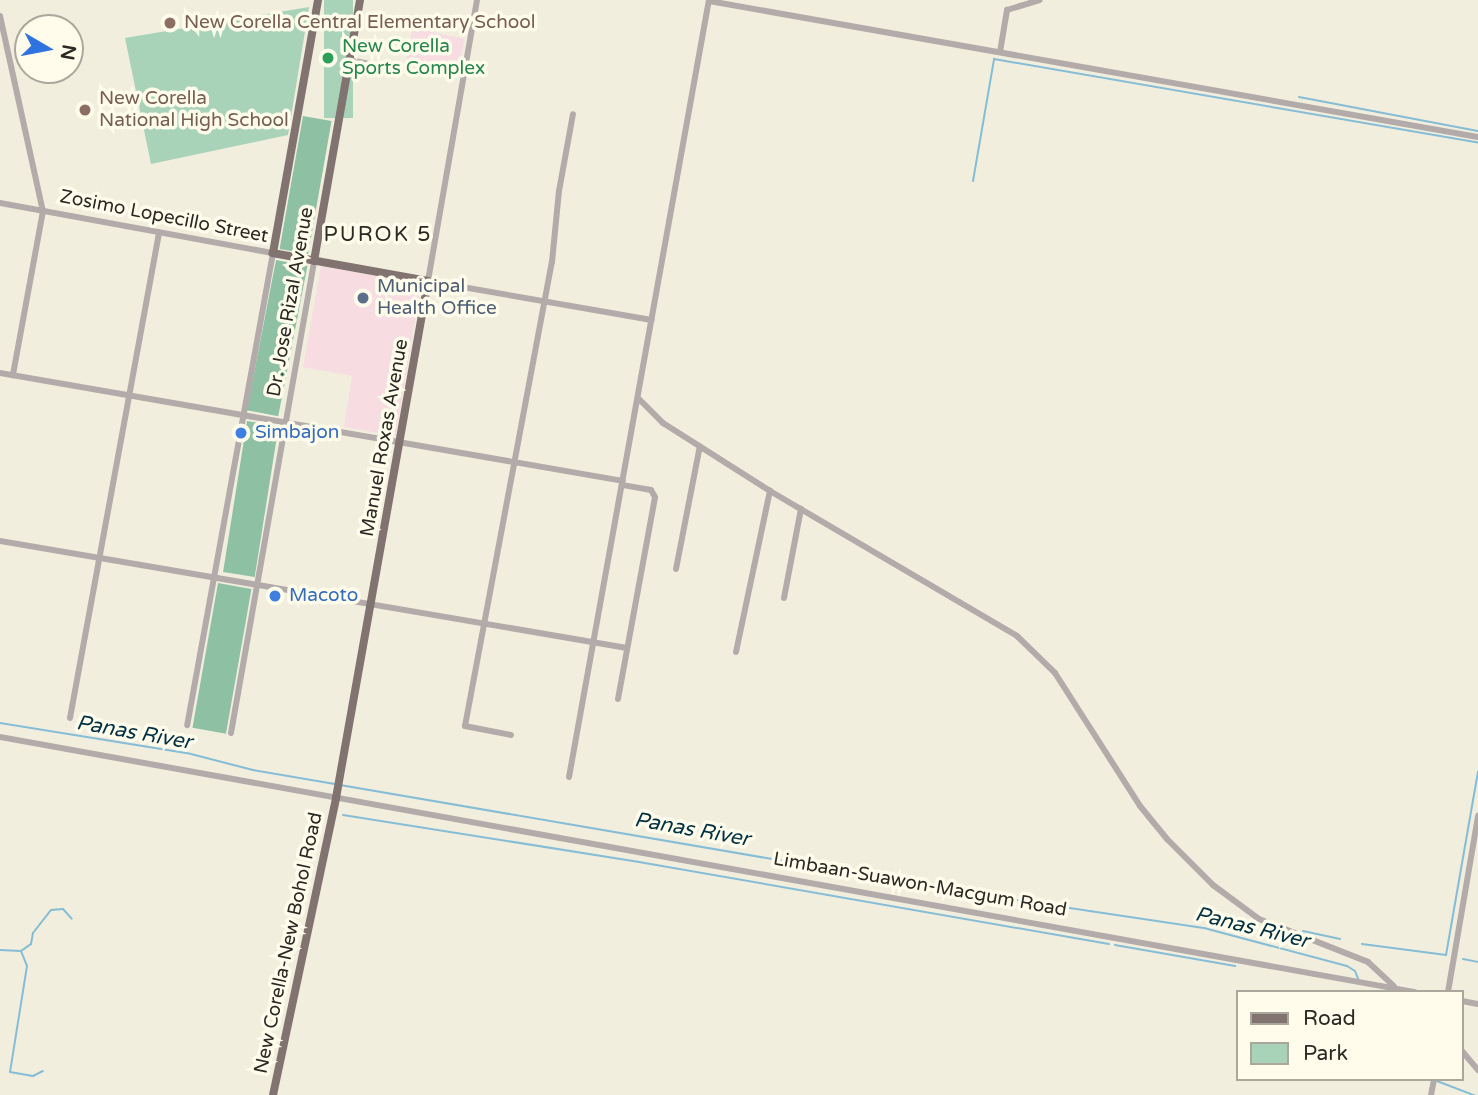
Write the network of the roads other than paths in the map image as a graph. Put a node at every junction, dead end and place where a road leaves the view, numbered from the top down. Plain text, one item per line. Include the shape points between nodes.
1 (318, 0) edge
2 (360, 0) edge
3 (477, 0) edge
4 (1040, 0) edge
5 (709, 1) edge
6 (0, 16) edge
7 (1000, 52) junction
8 (350, 60) junction
9 (398, 70) dead end
10 (573, 114) dead end
11 (1478, 136) edge
12 (0, 203) edge
13 (43, 211) junction
14 (159, 232) junction
15 (272, 253) junction
16 (314, 261) junction
17 (428, 281) junction
18 (544, 301) junction
19 (653, 320) junction
20 (0, 373) edge
21 (13, 375) junction
22 (129, 396) junction
23 (639, 399) junction
24 (242, 415) junction
25 (286, 423) junction
26 (400, 442) junction
27 (700, 446) junction
28 (514, 461) junction
29 (623, 483) junction
30 (770, 491) junction
31 (801, 509) junction
32 (0, 541) edge
33 (99, 558) junction
34 (676, 569) dead end
35 (213, 577) junction
36 (257, 585) junction
37 (784, 598) dead end
38 (372, 604) junction
39 (485, 623) junction
40 (594, 643) junction
41 (627, 648) junction
42 (736, 652) dead end
43 (618, 699) dead end
44 (70, 718) dead end
45 (187, 726) dead end
46 (231, 733) dead end
47 (511, 735) dead end
48 (0, 737) edge
49 (569, 777) dead end
50 (337, 794) junction
51 (1478, 816) edge
52 (1395, 988) junction
53 (1405, 990) edge
54 (1448, 990) edge
55 (1464, 1053) edge
56 (1478, 1070) edge
57 (273, 1095) edge

1 - 15 main road, Dr. Jose Rizal Avenue
2 - 8 main road, Dr. Jose Rizal Avenue
3 - 17 street, Manuel Roxas Avenue
4 - 7 street via 1007,10
5 - 7 street
5 - 19 street
6 - 13 street
7 - 11 street
8 - 9 street
8 - 16 main road, Dr. Jose Rizal Avenue
10 - 18 street
12 - 13 street, Zosimo Lopecillo Street
13 - 14 street, Zosimo Lopecillo Street
13 - 21 street
14 - 15 street, Zosimo Lopecillo Street
14 - 22 street
15 - 16 main road, Zosimo Lopecillo Street
15 - 24 street, Dr. Jose Rizal Avenue
16 - 17 main road, Zosimo Lopecillo Street
16 - 25 street, Dr. Jose Rizal Avenue
17 - 18 street, Zosimo Lopecillo Street
17 - 26 main road, Manuel Roxas Avenue
18 - 19 street, Zosimo Lopecillo Street
18 - 28 street
19 - 23 street
20 - 21 street
21 - 22 street
22 - 24 street
22 - 33 street
23 - 27 street via 663,423
23 - 29 street
24 - 25 street
24 - 35 street, Dr. Jose Rizal Avenue
25 - 26 street
25 - 36 street, Dr. Jose Rizal Avenue
26 - 28 street
26 - 38 main road, Manuel Roxas Avenue
27 - 30 street
27 - 34 street
28 - 29 street
28 - 39 street
29 - 40 street
29 - 41 street via 654,494
30 - 31 street
30 - 42 street
31 - 37 street
31 - 52 street via 1017,636 1055,673 1140,806 1213,884 1265,922 1368,962
32 - 33 street
33 - 35 street
33 - 44 street
35 - 36 street
35 - 45 street, Dr. Jose Rizal Avenue
36 - 38 street
36 - 46 street, Dr. Jose Rizal Avenue
38 - 39 street
38 - 50 main road, Manuel Roxas Avenue
39 - 40 street
39 - 47 street via 465,726
40 - 41 street
40 - 49 street
41 - 43 street
48 - 50 street, Limbaan-Suawon-Macgum Road
50 - 52 street, Limbaan-Suawon-Macgum Road
50 - 57 main road, New Corella-New Bohol Road
51 - 54 street
52 - 53 street, Limbaan-Suawon-Macgum Road
55 - 56 street

